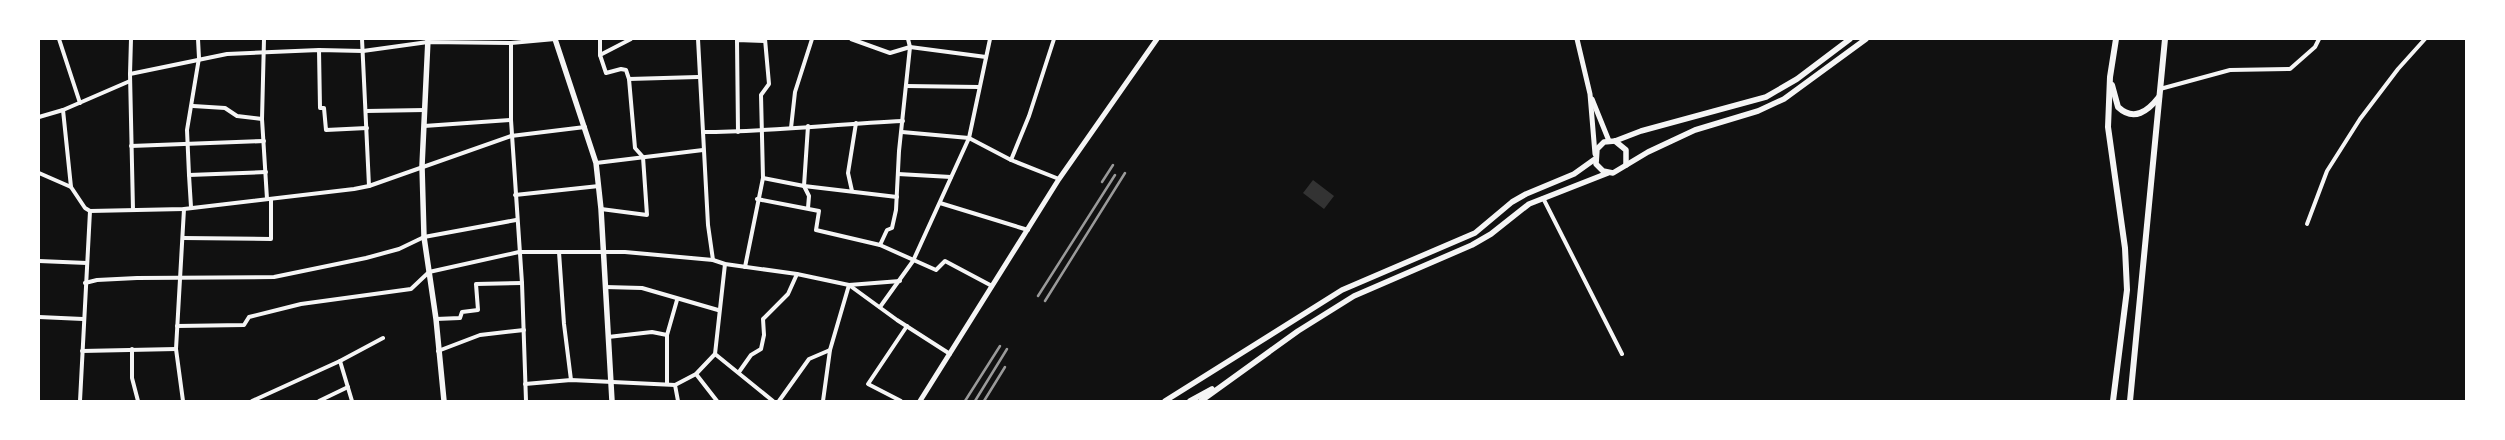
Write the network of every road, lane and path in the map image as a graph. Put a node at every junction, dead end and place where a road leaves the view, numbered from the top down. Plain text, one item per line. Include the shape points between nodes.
1 (59, 39) edge
2 (131, 39) edge
3 (198, 39) edge
4 (264, 39) edge
5 (362, 39) edge
6 (555, 39) edge
7 (600, 39) edge
8 (631, 39) edge
9 (698, 39) edge
10 (812, 39) edge
11 (851, 39) edge
12 (908, 39) edge
13 (990, 39) edge
14 (1054, 39) edge
15 (1158, 39) edge
16 (1577, 39) edge
17 (1850, 39) edge
18 (1866, 39) edge
19 (2116, 39) edge
20 (2165, 39) edge
21 (2319, 39) edge
22 (2425, 39) edge
23 (428, 40) edge
24 (480, 40) edge
25 (765, 40) edge
26 (511, 43) junction
27 (910, 47) junction
28 (318, 50) junction
29 (363, 51) junction
30 (264, 52) junction
31 (600, 55) junction
32 (986, 57) junction
33 (199, 58) junction
34 (130, 74) junction
35 (698, 77) junction
36 (2110, 77) junction
37 (630, 79) junction
38 (130, 81) junction
39 (906, 86) junction
40 (979, 87) junction
41 (2160, 89) junction
42 (1590, 94) junction
43 (2159, 97) junction
44 (80, 103) junction
45 (193, 106) junction
46 (63, 110) junction
47 (425, 110) junction
48 (366, 111) junction
49 (39, 117) edge
50 (262, 119) junction
51 (510, 120) junction
52 (902, 121) junction
53 (856, 123) junction
54 (424, 126) junction
55 (808, 126) junction
56 (585, 127) junction
57 (367, 128) junction
58 (791, 128) junction
59 (702, 132) junction
60 (738, 132) junction
61 (762, 132) junction
62 (902, 132) junction
63 (511, 136) junction
64 (969, 138) junction
65 (264, 141) junction
66 (1612, 141) junction
67 (188, 143) junction
68 (131, 146) junction
69 (703, 150) junction
70 (1595, 156) junction
71 (643, 157) junction
72 (1011, 160) junction
73 (596, 162) junction
74 (1626, 165) junction
75 (422, 166) junction
76 (266, 172) junction
77 (1608, 172) junction
78 (39, 173) edge
79 (898, 174) junction
80 (189, 175) junction
81 (951, 177) junction
82 (762, 178) junction
83 (1060, 179) junction
84 (370, 186) junction
85 (599, 186) junction
86 (804, 186) junction
87 (71, 187) junction
88 (852, 191) junction
89 (515, 195) junction
90 (897, 197) junction
91 (269, 198) junction
92 (757, 198) junction
93 (1543, 198) junction
94 (940, 203) junction
95 (191, 207) junction
96 (808, 208) junction
97 (184, 209) junction
98 (601, 209) junction
99 (133, 210) junction
100 (90, 211) junction
101 (516, 220) junction
102 (2307, 224) dead end
103 (1028, 230) junction
104 (424, 237) junction
105 (183, 238) junction
106 (880, 245) junction
107 (519, 252) junction
108 (559, 252) junction
109 (603, 253) junction
110 (713, 260) junction
111 (39, 261) edge
112 (913, 261) junction
113 (87, 263) junction
114 (725, 264) junction
115 (745, 267) junction
116 (429, 272) junction
117 (797, 274) junction
118 (180, 276) junction
119 (900, 281) junction
120 (85, 283) junction
121 (522, 283) junction
122 (850, 285) junction
123 (992, 286) junction
124 (605, 287) junction
125 (677, 300) junction
126 (880, 307) junction
127 (718, 310) junction
128 (39, 317) edge
129 (83, 319) junction
130 (436, 319) junction
131 (177, 326) junction
132 (907, 326) junction
133 (524, 330) junction
134 (668, 335) junction
135 (607, 337) junction
136 (383, 338) dead end
137 (132, 349) junction
138 (176, 349) junction
139 (830, 350) junction
140 (82, 351) junction
141 (438, 351) junction
142 (715, 354) junction
143 (950, 354) junction
144 (1622, 354) dead end
145 (340, 361) junction
146 (739, 372) junction
147 (696, 374) junction
148 (1231, 379) junction
149 (571, 380) junction
150 (611, 383) junction
151 (525, 384) junction
152 (667, 384) junction
153 (675, 385) junction
154 (348, 387) junction
155 (261, 400) edge
156 (80, 401) edge
157 (138, 401) edge
158 (183, 401) edge
159 (252, 401) edge
160 (319, 401) edge
161 (352, 401) edge
162 (444, 401) edge
163 (526, 401) edge
164 (612, 401) edge
165 (678, 401) edge
166 (717, 401) edge
167 (773, 401) edge
168 (779, 401) edge
169 (823, 401) edge
170 (901, 401) edge
171 (920, 401) edge
172 (1165, 401) edge
173 (1190, 401) edge
174 (1201, 401) edge
175 (2113, 401) edge
176 (2130, 401) edge

1 - 44 street
2 - 34 street
3 - 33 street
4 - 30 street
5 - 29 street
6 - 26 street
6 - 56 main road
7 - 31 street
8 - 31 street
9 - 35 street
10 - 58 street via 795,92
11 - 27 street via 890,52
12 - 27 street
13 - 32 street
14 - 72 street
15 - 83 street
16 - 42 street
17 - 66 main road via 1766,97
18 - 74 main road via 1784,99 1758,111 1695,130
19 - 36 main road
20 - 41 main road
21 - 41 street via 2315,47 2290,69 2230,70
22 - 102 street via 2398,68 2327,171
23 - 24 street
23 - 29 street
23 - 47 main road
24 - 26 street
25 - 60 street via 737,40
25 - 61 street via 769,84 761,95
26 - 51 street
27 - 32 street
27 - 39 street
28 - 29 street
28 - 30 street
28 - 57 street via 320,108 324,108 326,130
29 - 48 street
30 - 33 street
30 - 50 street
31 - 37 street via 606,73 626,70
32 - 40 street
33 - 34 street
33 - 45 street
34 - 38 street
35 - 37 street
35 - 59 street
36 - 43 main road via 2115,100 2123,111 2142,114
36 - 175 main road via 2108,127 2125,248 2127,290
37 - 71 street via 635,148
38 - 44 street
38 - 68 street
39 - 40 street
39 - 52 street
40 - 64 street
41 - 43 main road
42 - 66 street
42 - 70 street
43 - 176 main road
44 - 46 street
45 - 50 street via 225,108 237,116
45 - 67 street via 189,113
46 - 49 street
46 - 87 street
47 - 48 street
47 - 54 main road
48 - 57 street
50 - 65 street
51 - 54 street
51 - 63 street
52 - 53 street
52 - 62 street
53 - 55 street
53 - 88 street via 848,172
54 - 75 main road
55 - 58 street
55 - 86 street
56 - 63 street
56 - 73 main road
57 - 84 street
58 - 61 street
59 - 60 street
59 - 69 street
60 - 61 street
61 - 82 street
62 - 64 street
62 - 79 street
63 - 75 street
63 - 89 street
64 - 72 street
64 - 81 street
65 - 67 street
65 - 76 street
66 - 70 main road via 1600,145
66 - 74 main road via 1626,150
67 - 68 street
67 - 80 street
68 - 99 street
69 - 71 street
69 - 110 street
70 - 77 main road via 1599,168
70 - 172 main road via 1574,174 1512,202 1474,233 1342,290
71 - 73 street
71 - 98 street via 647,215
72 - 83 street
73 - 85 main road
74 - 77 main road
75 - 84 street
75 - 104 main road
76 - 80 street
76 - 91 street
77 - 93 main road
78 - 87 street
79 - 81 street
79 - 90 street
80 - 95 street
81 - 94 street
82 - 86 street
82 - 92 street
83 - 103 street
84 - 91 street
85 - 89 street
85 - 98 main road
86 - 88 street
86 - 96 street via 809,196
87 - 100 street
88 - 90 street
89 - 101 street
90 - 106 street via 892,228 887,230
91 - 95 street
91 - 105 street via 271,239
92 - 96 street
92 - 115 street
93 - 144 street
93 - 148 main road via 1529,204 1472,245 1354,296
94 - 103 street
94 - 112 street
95 - 97 street
96 - 106 street via 819,211 816,230
97 - 99 street
97 - 105 street
98 - 109 main road
99 - 100 street
100 - 113 street
101 - 104 street
101 - 107 street
103 - 123 street
104 - 116 main road
104 - 118 street via 399,249 366,258 267,277
105 - 118 street
106 - 112 street
107 - 108 street
107 - 116 street
107 - 121 street
108 - 109 street
108 - 149 street
109 - 110 street
109 - 124 main road
110 - 114 street
111 - 113 street
112 - 119 street
112 - 123 street via 936,270 945,261
113 - 120 street
114 - 115 street
114 - 127 street
115 - 117 street
116 - 130 main road
116 - 131 street via 411,289 302,304 249,317 244,326
117 - 122 street
117 - 146 street via 788,294 763,318 761,349 751,355
118 - 120 street
118 - 131 street
119 - 122 street
119 - 126 street
120 - 129 street
121 - 130 street via 476,284 478,310 462,312 460,318
121 - 133 street
122 - 126 street
122 - 139 street
123 - 143 street
124 - 125 street via 642,288
124 - 135 main road
125 - 127 street
125 - 134 street
126 - 132 street
127 - 142 street
128 - 129 street
129 - 140 street
130 - 141 main road
131 - 138 street
132 - 143 street
132 - 170 street via 868,384
133 - 141 street via 480,335
133 - 151 street
134 - 135 street via 652,332
134 - 152 street
135 - 150 main road
136 - 145 street
137 - 138 street
137 - 140 street
137 - 157 street via 132,378
138 - 158 street
139 - 168 street via 810,359
139 - 169 street
140 - 156 street
141 - 162 main road
142 - 146 street
142 - 147 street
143 - 171 street
145 - 154 street
145 - 155 street
146 - 167 street
147 - 153 street
147 - 166 street
148 - 173 main road
148 - 174 main road
149 - 150 street
149 - 151 street
150 - 152 street
150 - 164 main road
151 - 163 street
152 - 153 street
153 - 165 street
154 - 160 street
154 - 161 street
155 - 159 street

